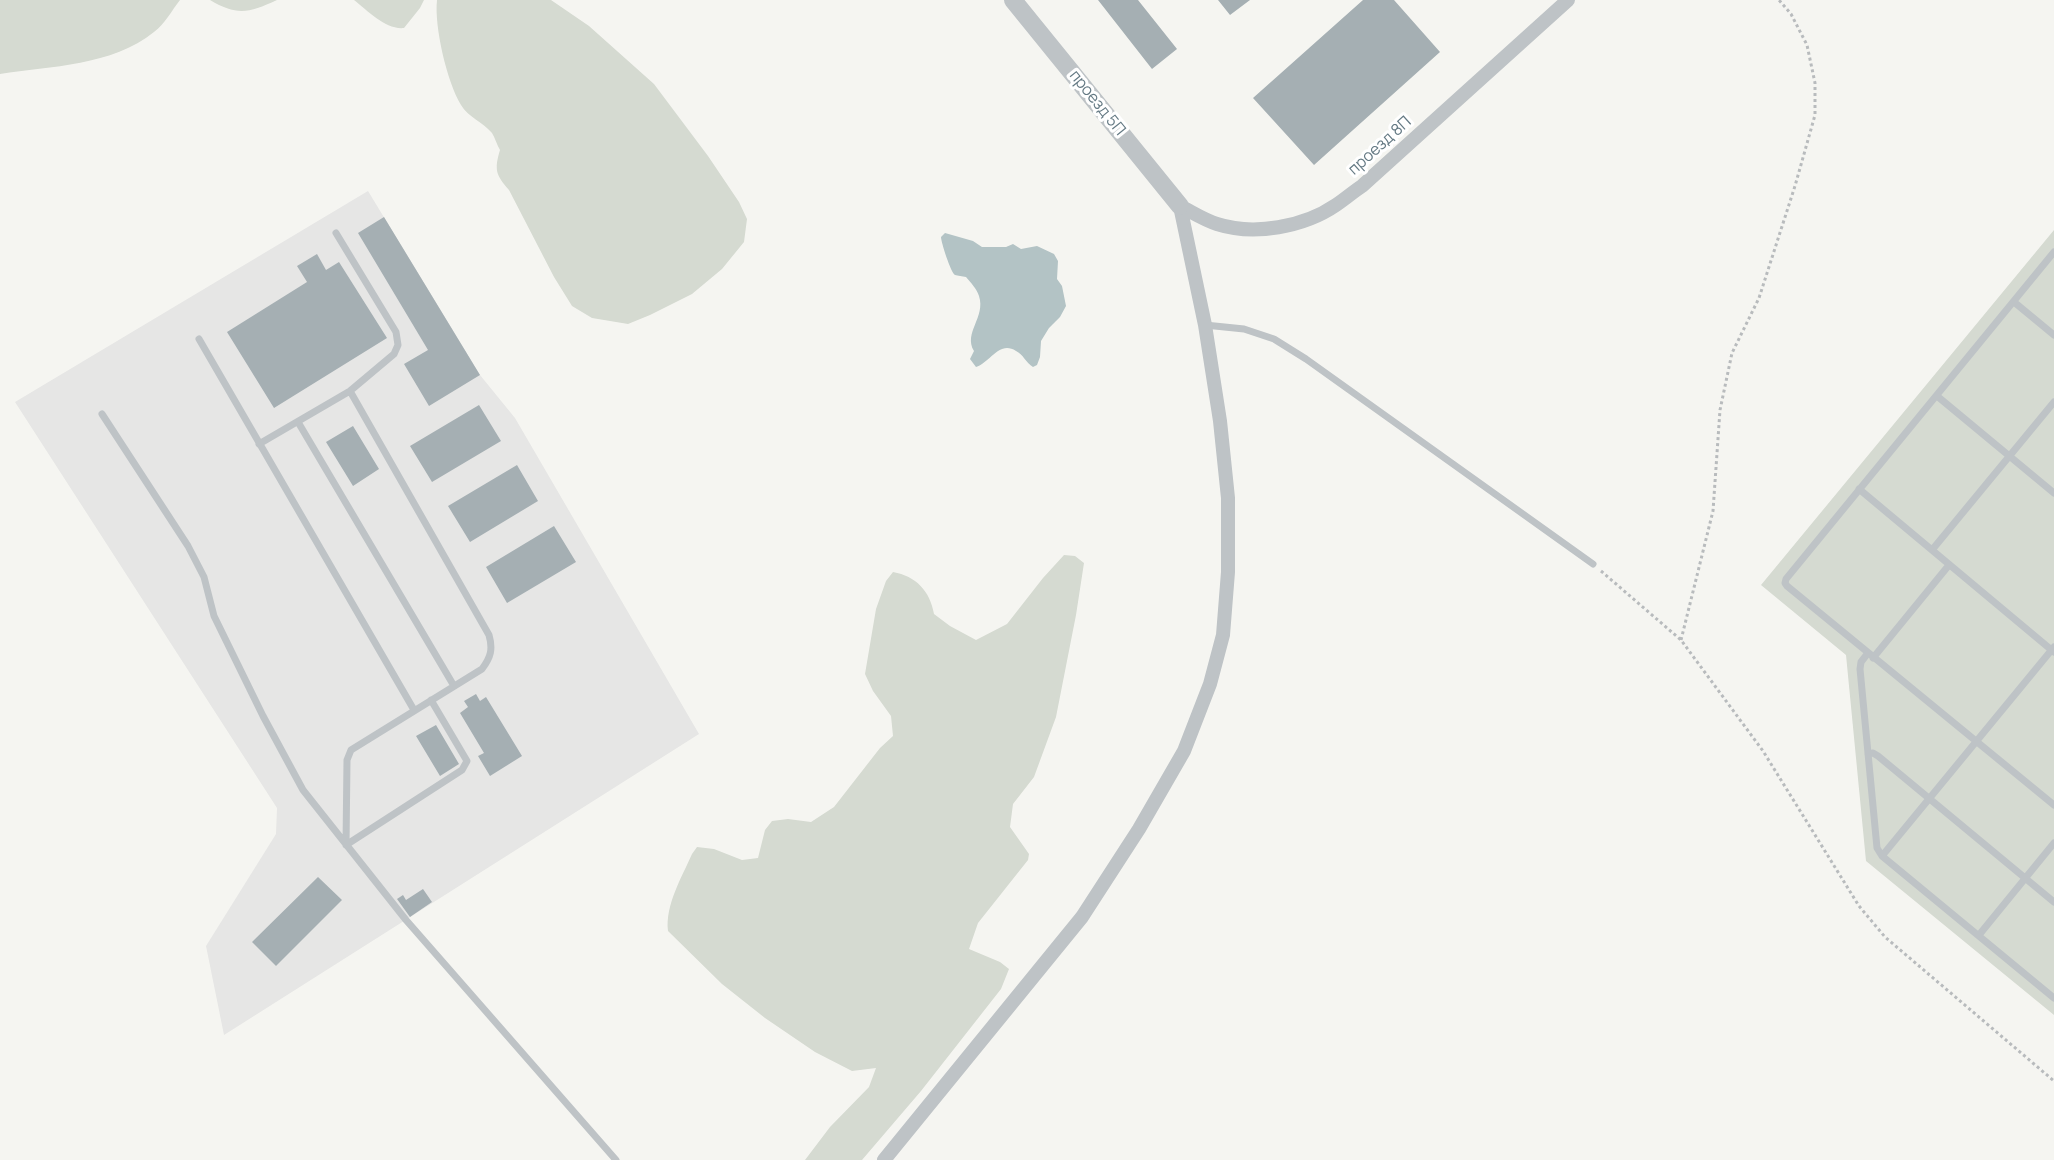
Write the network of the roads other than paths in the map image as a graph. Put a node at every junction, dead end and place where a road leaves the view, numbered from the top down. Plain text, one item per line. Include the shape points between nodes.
1 (1013, 0) edge
2 (1568, 0) edge
3 (1180, 206) junction
4 (336, 233) dead end
5 (2054, 252) edge
6 (2014, 302) junction
7 (1205, 326) junction
8 (2054, 335) edge
9 (199, 339) dead end
10 (351, 391) junction
11 (1936, 396) junction
12 (2054, 402) edge
13 (102, 414) dead end
14 (298, 422) junction
15 (259, 444) junction
16 (2009, 456) junction
17 (1859, 489) junction
18 (2054, 493) edge
19 (1932, 550) junction
20 (1593, 564) road end
21 (1949, 565) junction
22 (2053, 650) edge
23 (1871, 655) junction
24 (454, 686) junction
25 (431, 700) junction
26 (414, 710) junction
27 (1976, 742) junction
28 (1868, 754) junction
29 (1929, 799) junction
30 (2054, 805) edge
31 (2054, 843) edge
32 (346, 845) junction
33 (1882, 856) junction
34 (2025, 878) junction
35 (2054, 902) edge
36 (1979, 935) junction
37 (2054, 998) edge
38 (616, 1160) edge
39 (884, 1160) edge

1 - 3 street, проезд 5П
2 - 3 street, проезд 8П via 1335,206 1303,222 1243,229 1216,224
3 - 7 street
4 - 10 lane via 396,332 398,345 394,354
5 - 6 lane
6 - 8 lane
6 - 11 lane
7 - 20 lane via 1244,329 1274,339
7 - 39 street via 1227,498 1228,572 1223,635 1210,684 1184,751 1082,917
9 - 15 lane
10 - 14 lane
10 - 24 lane via 489,635 493,647 482,669
11 - 16 lane
11 - 17 lane
12 - 16 lane
13 - 32 lane via 188,546 204,577 214,616 303,790
14 - 15 lane
14 - 24 lane
15 - 26 lane
16 - 18 lane
16 - 19 lane
17 - 19 lane
17 - 23 lane via 1785,583
19 - 21 lane
21 - 22 lane
21 - 23 lane
22 - 27 lane
23 - 27 lane
23 - 28 lane via 1860,669
24 - 25 lane
25 - 26 lane
25 - 32 lane via 466,761 462,770
26 - 32 lane via 351,750 347,760
27 - 29 lane
27 - 30 lane
28 - 29 lane via 1878,756
28 - 33 lane via 1877,848
29 - 33 lane
29 - 34 lane
31 - 34 lane
32 - 38 lane via 406,920
33 - 36 lane
34 - 35 lane
34 - 36 lane
36 - 37 lane

